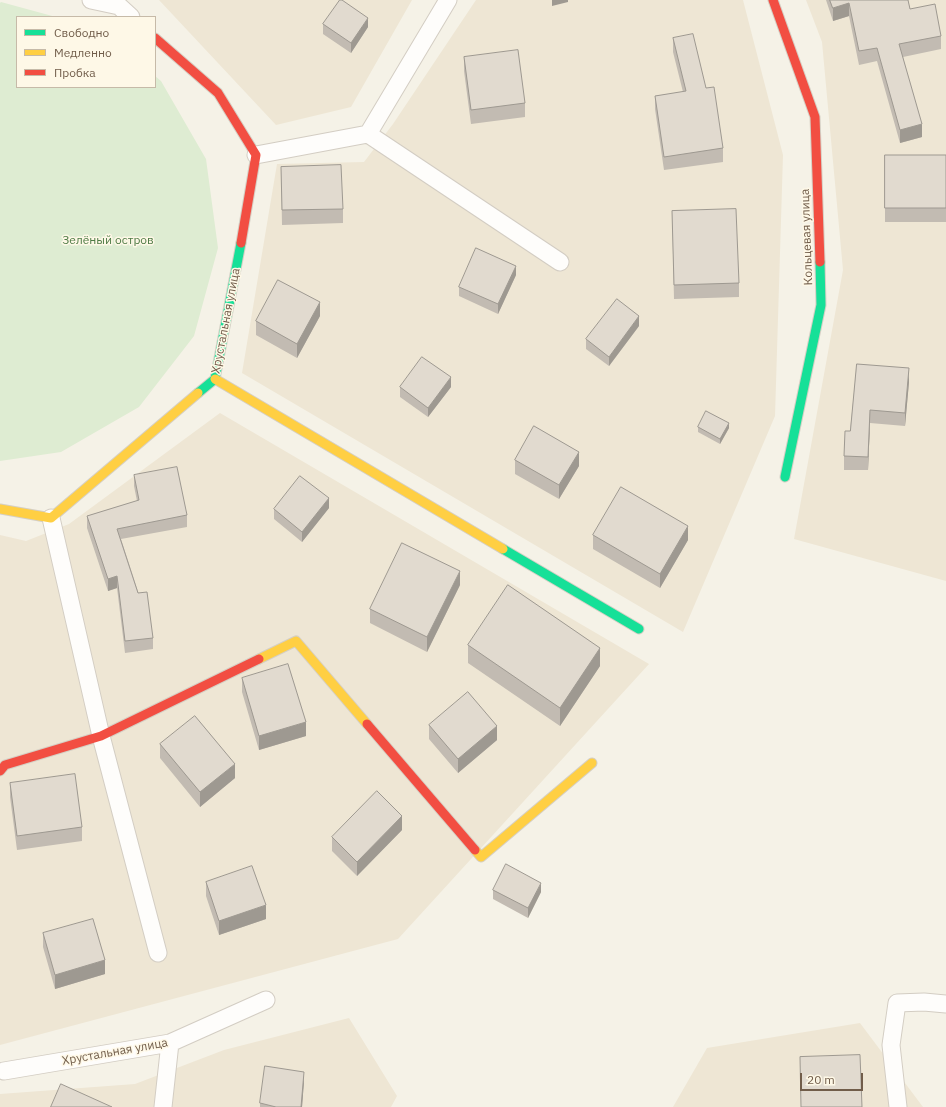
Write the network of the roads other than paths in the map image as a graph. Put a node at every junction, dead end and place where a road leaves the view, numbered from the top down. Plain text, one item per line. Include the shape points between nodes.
1 (91, 0) edge
2 (448, 0) edge
3 (773, 0) edge
4 (124, 8) edge
5 (156, 39) edge
6 (368, 134) junction
7 (256, 155) junction
8 (560, 262) dead end
9 (215, 378) junction
10 (785, 477) dead end
11 (0, 509) edge
12 (51, 518) junction
13 (639, 629) dead end
14 (101, 736) junction
15 (592, 763) dead end
16 (0, 771) edge
17 (158, 953) dead end
18 (266, 1000) dead end
19 (946, 1004) edge
20 (170, 1043) junction
21 (4, 1071) dead end
22 (163, 1107) edge
23 (898, 1107) edge

1 - 4 street
2 - 6 street
3 - 10 street, Кольцевая улица via 815,117 821,305
5 - 7 street via 218,93
6 - 7 street
6 - 8 street
7 - 9 street, Хрустальная улица
9 - 12 street, Хрустальная улица
9 - 13 street
11 - 12 street
12 - 14 street
14 - 15 street via 296,642 481,857
14 - 16 street via 5,765
14 - 17 street
18 - 20 street, Хрустальная улица
19 - 23 street via 897,1003 891,1045
20 - 21 street, Хрустальная улица
20 - 22 street

